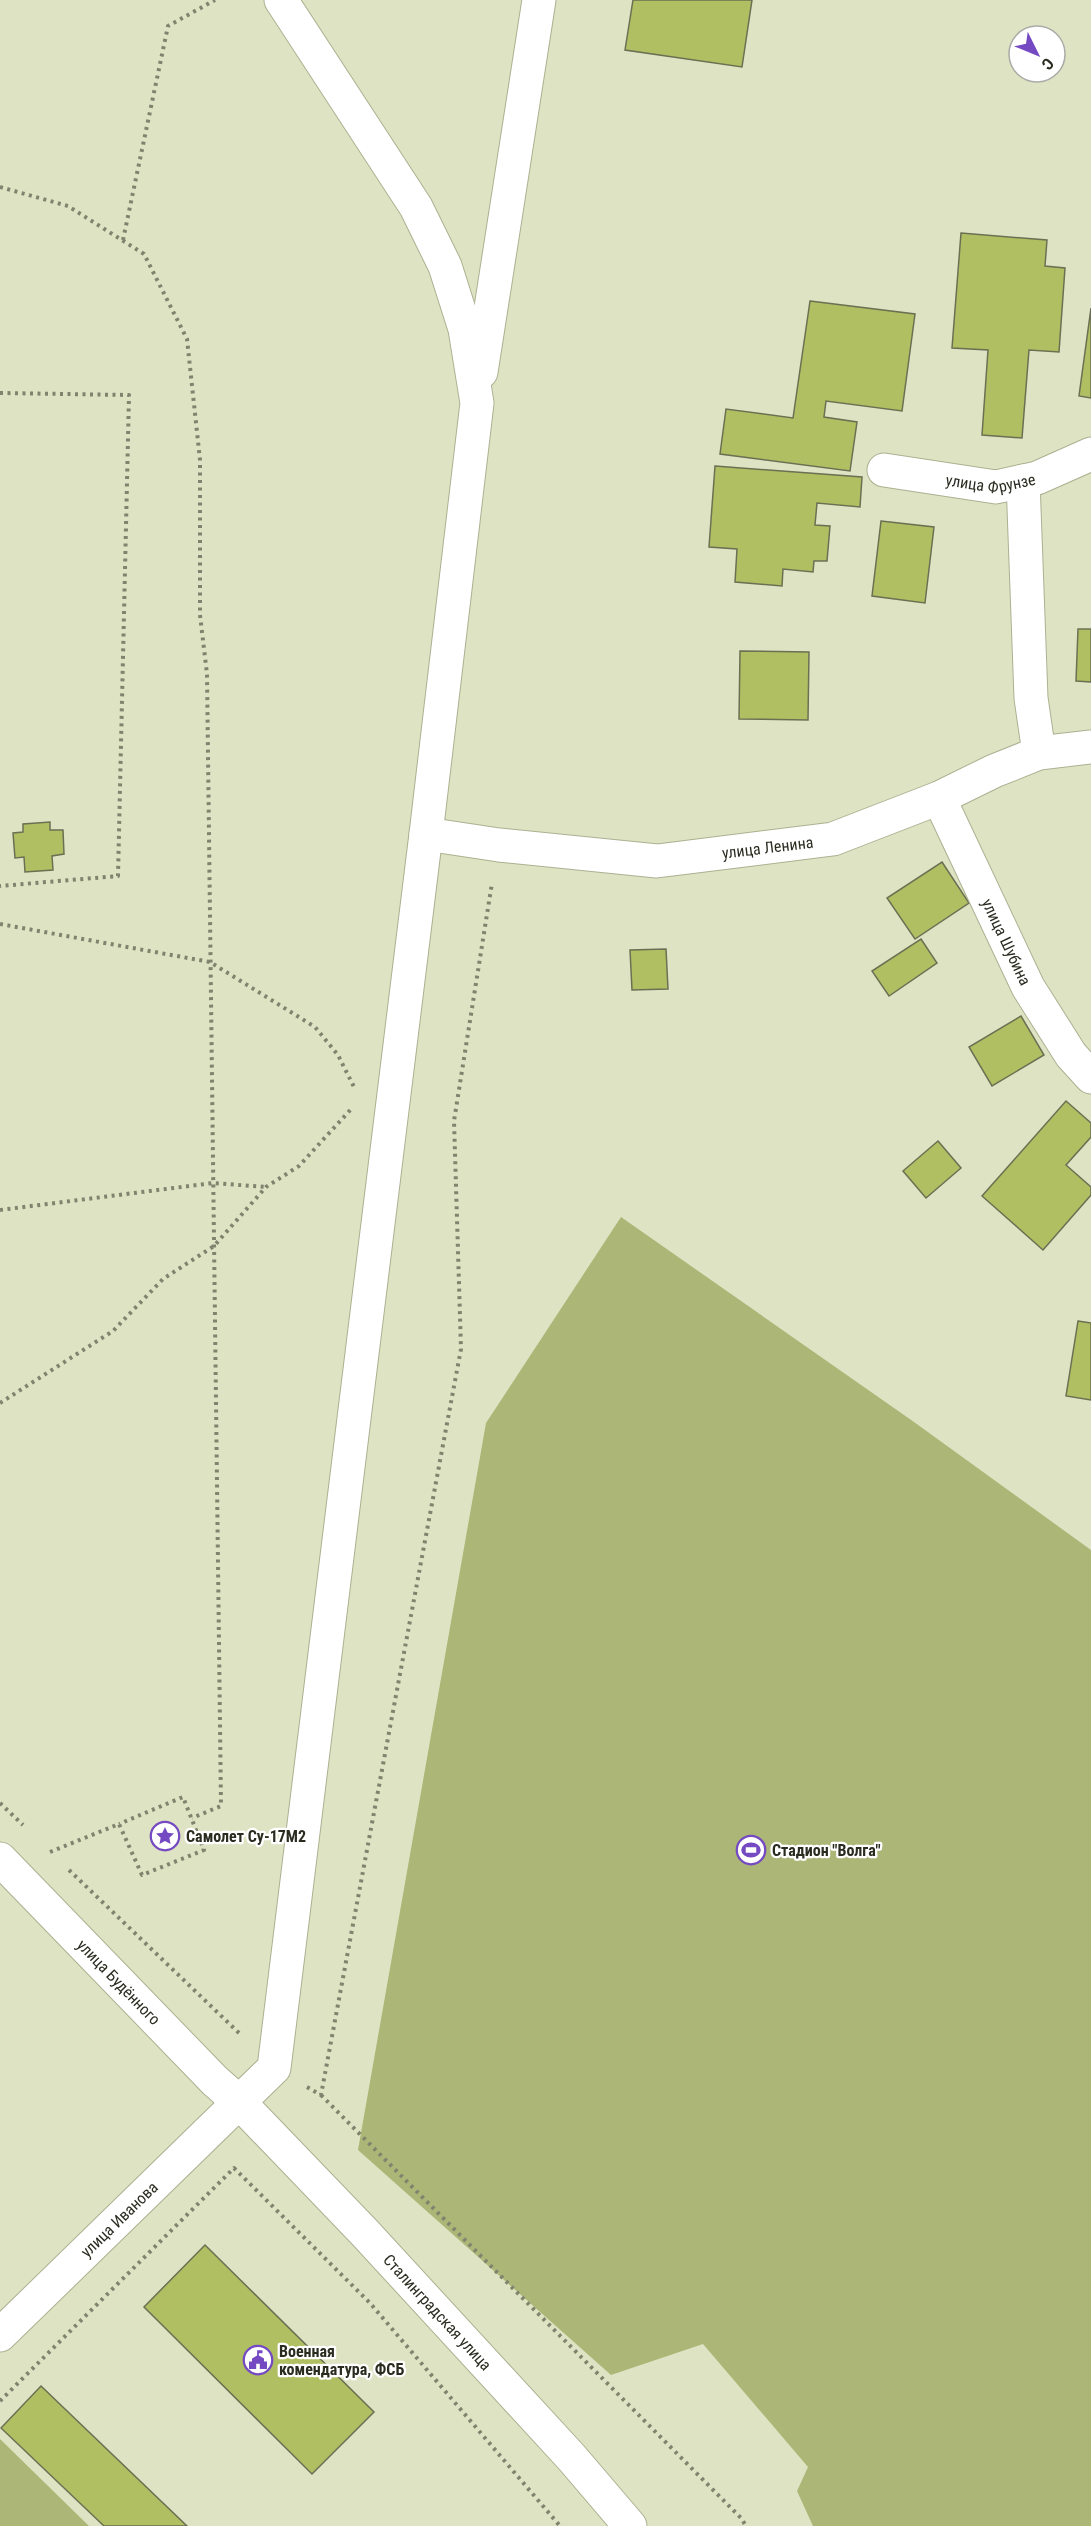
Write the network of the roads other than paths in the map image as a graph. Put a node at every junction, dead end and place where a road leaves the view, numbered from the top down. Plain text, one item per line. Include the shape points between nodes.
1 (281, 0) edge
2 (539, 0) edge
3 (477, 403) junction
4 (1091, 454) edge
5 (884, 470) dead end
6 (1023, 481) junction
7 (1091, 747) edge
8 (1039, 753) junction
9 (939, 798) junction
10 (426, 834) junction
11 (1091, 1077) edge
12 (0, 1859) edge
13 (240, 2103) junction
14 (0, 2335) edge
15 (630, 2526) edge

1 - 3 street via 416,207 440,256 465,328
2 - 3 street
3 - 10 street
4 - 6 street, улица Фрунзе
5 - 6 street, улица Фрунзе via 996,487
6 - 8 street via 1031,698
7 - 8 street, улица Ленина
8 - 9 street, улица Ленина
9 - 10 street, улица Ленина via 834,839 657,861
9 - 11 street, улица Шубина via 1028,987 1071,1055
10 - 13 street, улица Иванова via 274,2068
12 - 13 street, улица Будённого
13 - 14 street, улица Иванова
13 - 15 street, Сталинградская улица via 572,2458

